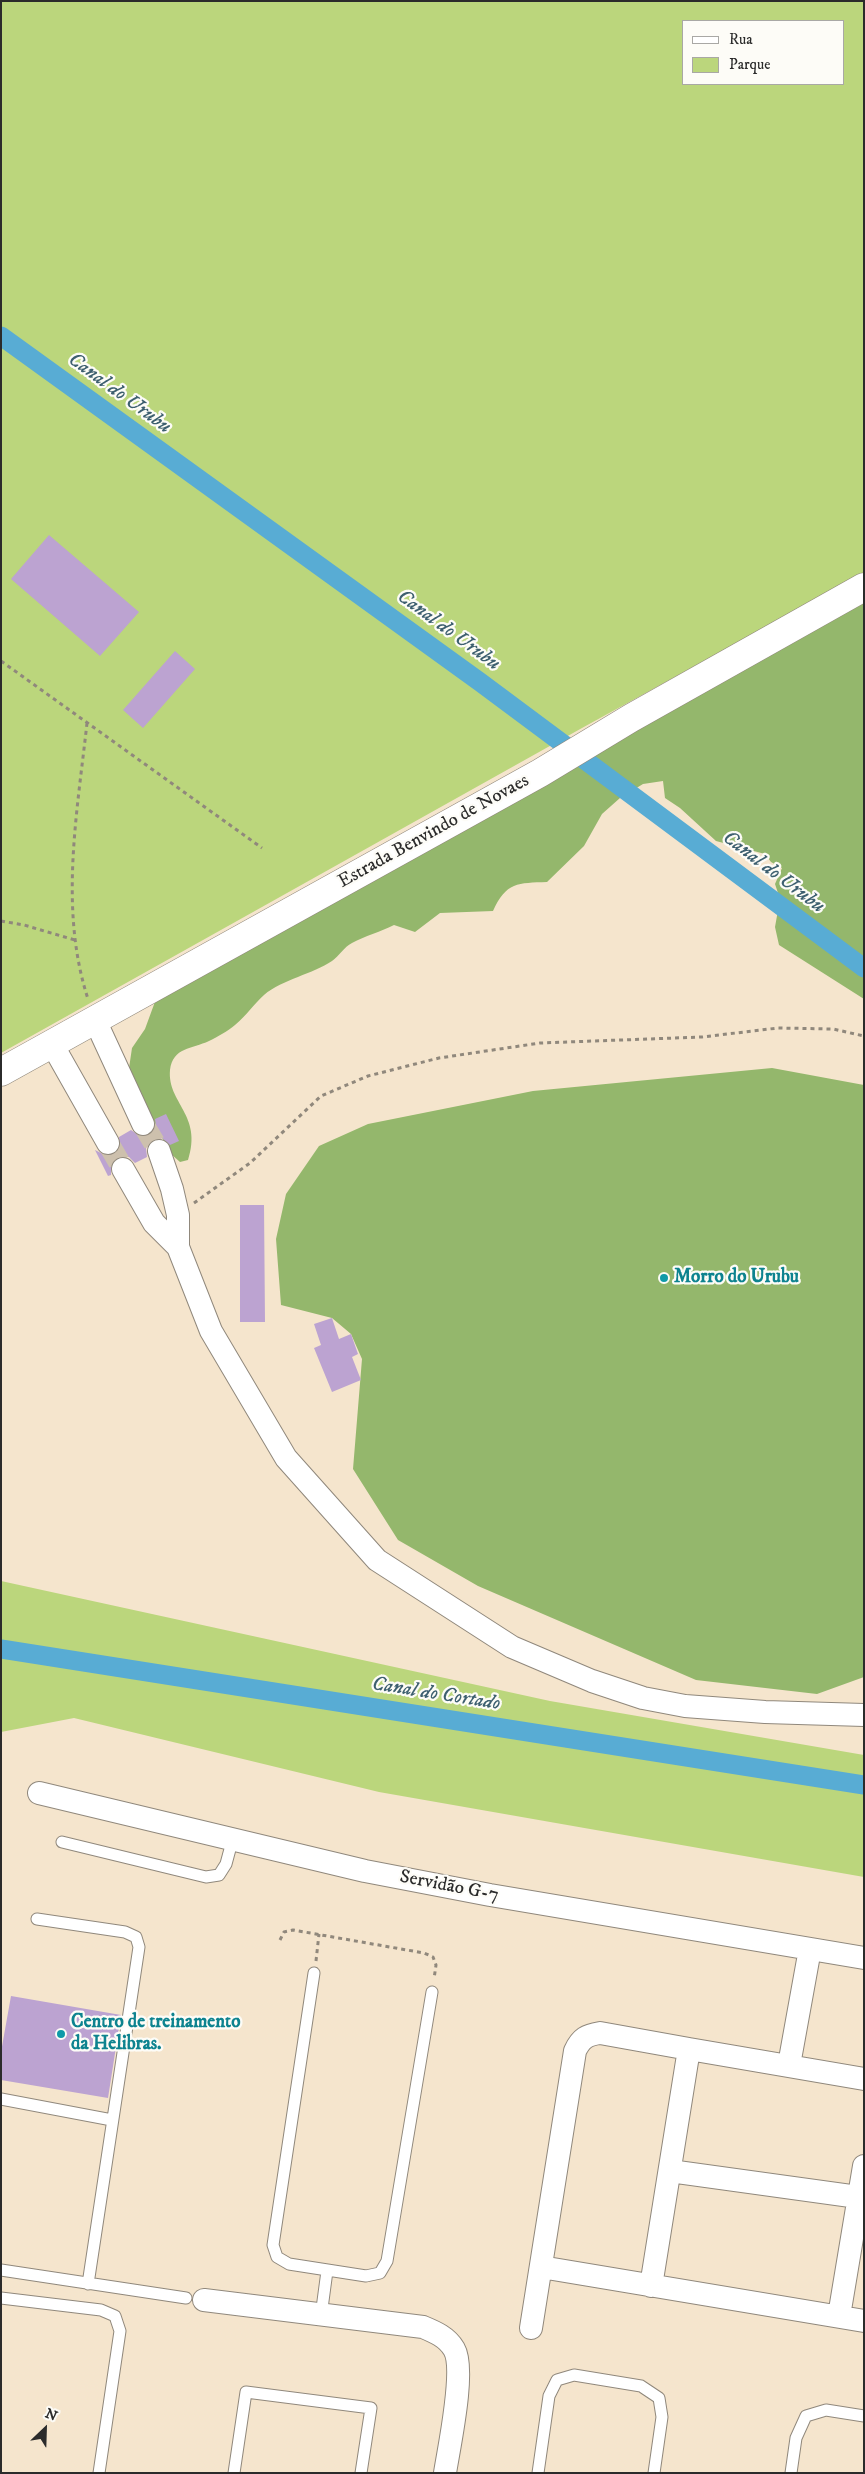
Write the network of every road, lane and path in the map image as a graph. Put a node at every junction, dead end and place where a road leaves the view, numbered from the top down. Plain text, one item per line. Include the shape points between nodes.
1 (864, 587) edge
2 (1, 661) edge
3 (87, 722) junction
4 (262, 848) dead end
5 (1, 921) edge
6 (75, 940) junction
7 (96, 1020) junction
8 (864, 1036) edge
9 (52, 1044) junction
10 (1, 1072) edge
11 (143, 1124) tunnel mouth
12 (108, 1143) tunnel mouth
13 (159, 1151) tunnel mouth
14 (123, 1169) tunnel mouth
15 (178, 1215) junction
16 (178, 1247) junction
17 (864, 1715) edge
18 (39, 1793) dead end
19 (233, 1838) junction
20 (62, 1842) dead end
21 (37, 1919) dead end
22 (319, 1934) junction
23 (280, 1940) dead end
24 (810, 1950) junction
25 (864, 1958) edge
26 (314, 1972) joint
27 (432, 1992) joint
28 (690, 2048) junction
29 (789, 2065) junction
30 (864, 2079) edge
31 (1, 2099) edge
32 (112, 2120) junction
33 (864, 2166) edge
34 (670, 2171) junction
35 (858, 2196) junction
36 (541, 2268) junction
37 (1, 2270) edge
38 (327, 2271) junction
39 (88, 2284) junction
40 (651, 2286) junction
41 (1, 2298) edge
42 (195, 2299) joint
43 (321, 2316) junction
44 (839, 2316) junction
45 (864, 2321) edge
46 (532, 2328) dead end
47 (864, 2416) edge
48 (99, 2473) edge
49 (234, 2473) edge
50 (361, 2473) edge
51 (445, 2473) edge
52 (538, 2473) edge
53 (654, 2473) edge
54 (791, 2473) edge

1 - 7 street, Estrada Benvindo de Novaes via 540,773
2 - 3 path
3 - 4 path
3 - 6 path via 71,888
5 - 6 path
6 - 7 path via 85,988
7 - 9 street, Estrada Benvindo de Novaes
7 - 11 street
8 - 15 path via 833,1030 778,1028 702,1037 540,1043 430,1060 368,1076 321,1096 250,1163
9 - 10 street, Estrada Benvindo de Novaes
9 - 12 street
13 - 15 street
14 - 16 street via 154,1222
15 - 16 street
16 - 17 street via 211,1331 286,1458 377,1560 512,1647 592,1681 643,1698 685,1706
18 - 19 street, Servidão G-7
19 - 20 lane via 226,1864 219,1875 206,1877
19 - 24 street, Servidão G-7 via 365,1871
21 - 32 lane via 136,1936 139,1947
22 - 23 path via 293,1930 284,1932
22 - 26 path
22 - 27 path via 433,1957 436,1965
24 - 25 street, Servidão G-7
24 - 29 street
26 - 38 lane via 273,2245 277,2257 289,2264
27 - 38 lane via 387,2262 380,2273 366,2276
28 - 29 street
28 - 34 street
28 - 36 street via 600,2034 589,2034 580,2040 575,2051
29 - 30 street
31 - 32 lane
32 - 39 lane
33 - 35 street
34 - 35 street
34 - 40 street
35 - 44 street
36 - 40 street
36 - 46 street
37 - 39 lane
38 - 43 lane
39 - 42 lane
40 - 44 street
41 - 48 lane via 100,2310 115,2316 120,2330
42 - 43 street
43 - 51 street via 423,2327 442,2336 455,2350 460,2370
44 - 45 street
47 - 54 lane via 826,2410 806,2416 796,2438
49 - 50 lane via 246,2392 371,2408
52 - 53 lane via 549,2396 557,2380 574,2375 641,2386 659,2398 662,2417

